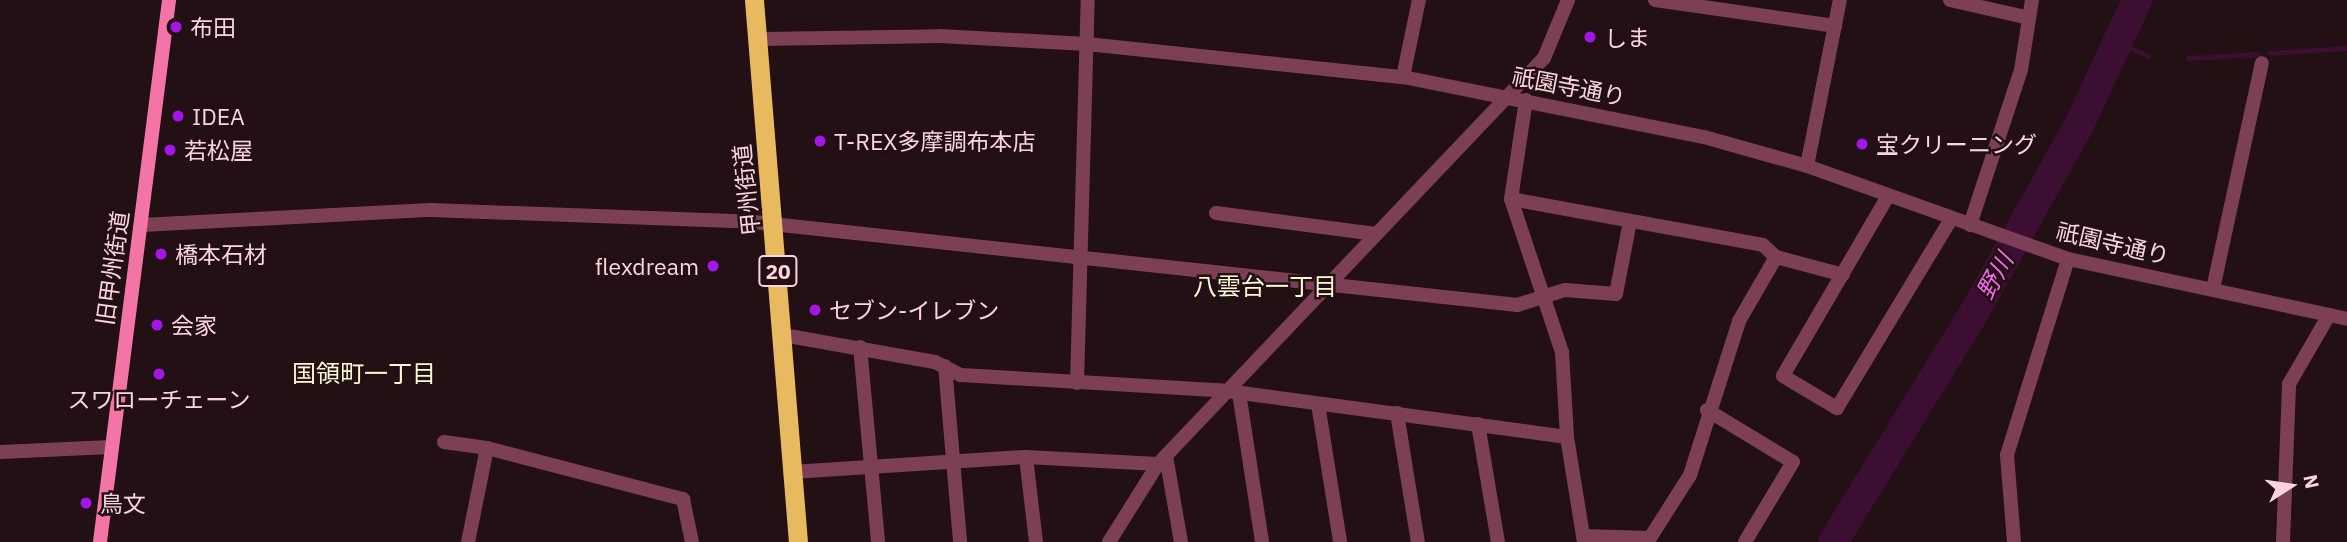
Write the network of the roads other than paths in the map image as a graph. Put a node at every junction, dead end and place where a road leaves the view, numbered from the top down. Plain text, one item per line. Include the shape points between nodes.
1 (169, 0) edge
2 (754, 0) edge
3 (1088, 0) edge
4 (1419, 0) edge
5 (1568, 0) edge
6 (1655, 0) edge
7 (1840, 0) edge
8 (1950, 0) edge
9 (2032, 0) edge
10 (2029, 18) junction
11 (1835, 26) junction
12 (757, 39) junction
13 (1087, 44) junction
14 (2262, 63) dead end
15 (1403, 77) junction
16 (1507, 96) junction
17 (1526, 100) junction
18 (1807, 166) junction
19 (1888, 196) junction
20 (1511, 199) junction
21 (1216, 213) dead end
22 (1951, 219) junction
23 (1630, 221) junction
24 (142, 225) junction
25 (775, 225) junction
26 (1970, 225) junction
27 (1376, 234) junction
28 (1776, 257) junction
29 (1082, 259) junction
30 (2068, 259) junction
31 (1843, 275) junction
32 (1328, 285) junction
33 (2213, 289) junction
34 (1540, 298) junction
35 (2329, 315) junction
36 (2347, 319) edge
37 (783, 335) junction
38 (860, 347) junction
39 (945, 366) junction
40 (1077, 383) junction
41 (1233, 392) junction
42 (1318, 404) junction
43 (1707, 410) junction
44 (1397, 413) junction
45 (1478, 424) junction
46 (1567, 437) junction
47 (444, 442) dead end
48 (111, 447) junction
49 (487, 448) junction
50 (0, 452) edge
51 (1026, 457) junction
52 (1162, 460) junction
53 (953, 461) junction
54 (871, 467) junction
55 (792, 472) junction
56 (1583, 539) edge
57 (1653, 540) edge
58 (100, 542) edge
59 (468, 542) edge
60 (692, 542) edge
61 (798, 542) edge
62 (878, 542) edge
63 (960, 542) edge
64 (1036, 542) edge
65 (1109, 542) edge
66 (1181, 542) edge
67 (1262, 542) edge
68 (1340, 542) edge
69 (1418, 542) edge
70 (1498, 542) edge
71 (1745, 542) edge
72 (2014, 542) edge
73 (2283, 542) edge

1 - 24 main road, 旧甲州街道
2 - 12 highway, 甲州街道 / 20
3 - 13 street
4 - 15 street
5 - 16 street via 1544,58
6 - 11 street
7 - 11 street
8 - 10 street
9 - 10 street
10 - 26 street via 2021,70
11 - 18 street
12 - 13 street, 祇園寺通り via 940,36
12 - 25 highway, 甲州街道 / 20
13 - 15 street, 祇園寺通り
13 - 29 street
14 - 33 street
15 - 16 street, 祇園寺通り
16 - 17 street, 祇園寺通り
16 - 27 street
17 - 18 street, 祇園寺通り
17 - 20 street
18 - 19 street, 祇園寺通り
19 - 22 street, 祇園寺通り
19 - 31 street
20 - 23 street
20 - 34 street
21 - 27 street
22 - 26 street, 祇園寺通り
22 - 31 street via 1837,408 1783,376
23 - 28 street via 1763,245
23 - 34 street via 1616,294 1565,290
24 - 25 street via 431,210
24 - 48 main road, 旧甲州街道
25 - 29 street
25 - 37 highway, 甲州街道 / 20
26 - 30 street, 祇園寺通り
27 - 32 street
28 - 31 street
28 - 43 street via 1739,321
29 - 32 street
29 - 40 street
30 - 33 street, 祇園寺通り
30 - 72 street via 2007,455
32 - 34 street via 1517,305
32 - 41 street
33 - 35 street, 祇園寺通り
34 - 46 street via 1562,352
35 - 36 street, 祇園寺通り
35 - 73 street via 2289,384
37 - 38 street
37 - 55 highway, 甲州街道 / 20
38 - 39 street
38 - 54 street
39 - 40 street via 976,377
39 - 53 street
40 - 41 street
41 - 42 street
41 - 52 street
41 - 67 street
42 - 44 street
42 - 68 street
43 - 57 street via 1690,475
43 - 71 street via 1793,462
44 - 45 street
44 - 69 street
45 - 46 street
45 - 70 street
46 - 56 street
47 - 49 street
48 - 50 street
48 - 58 main road, 旧甲州街道
49 - 59 street
49 - 60 street via 683,499
51 - 52 street
51 - 53 street
51 - 64 street
52 - 65 street
52 - 66 street
53 - 54 street
53 - 63 street
54 - 55 street
54 - 62 street
55 - 61 highway, 甲州街道 / 20
56 - 57 street

